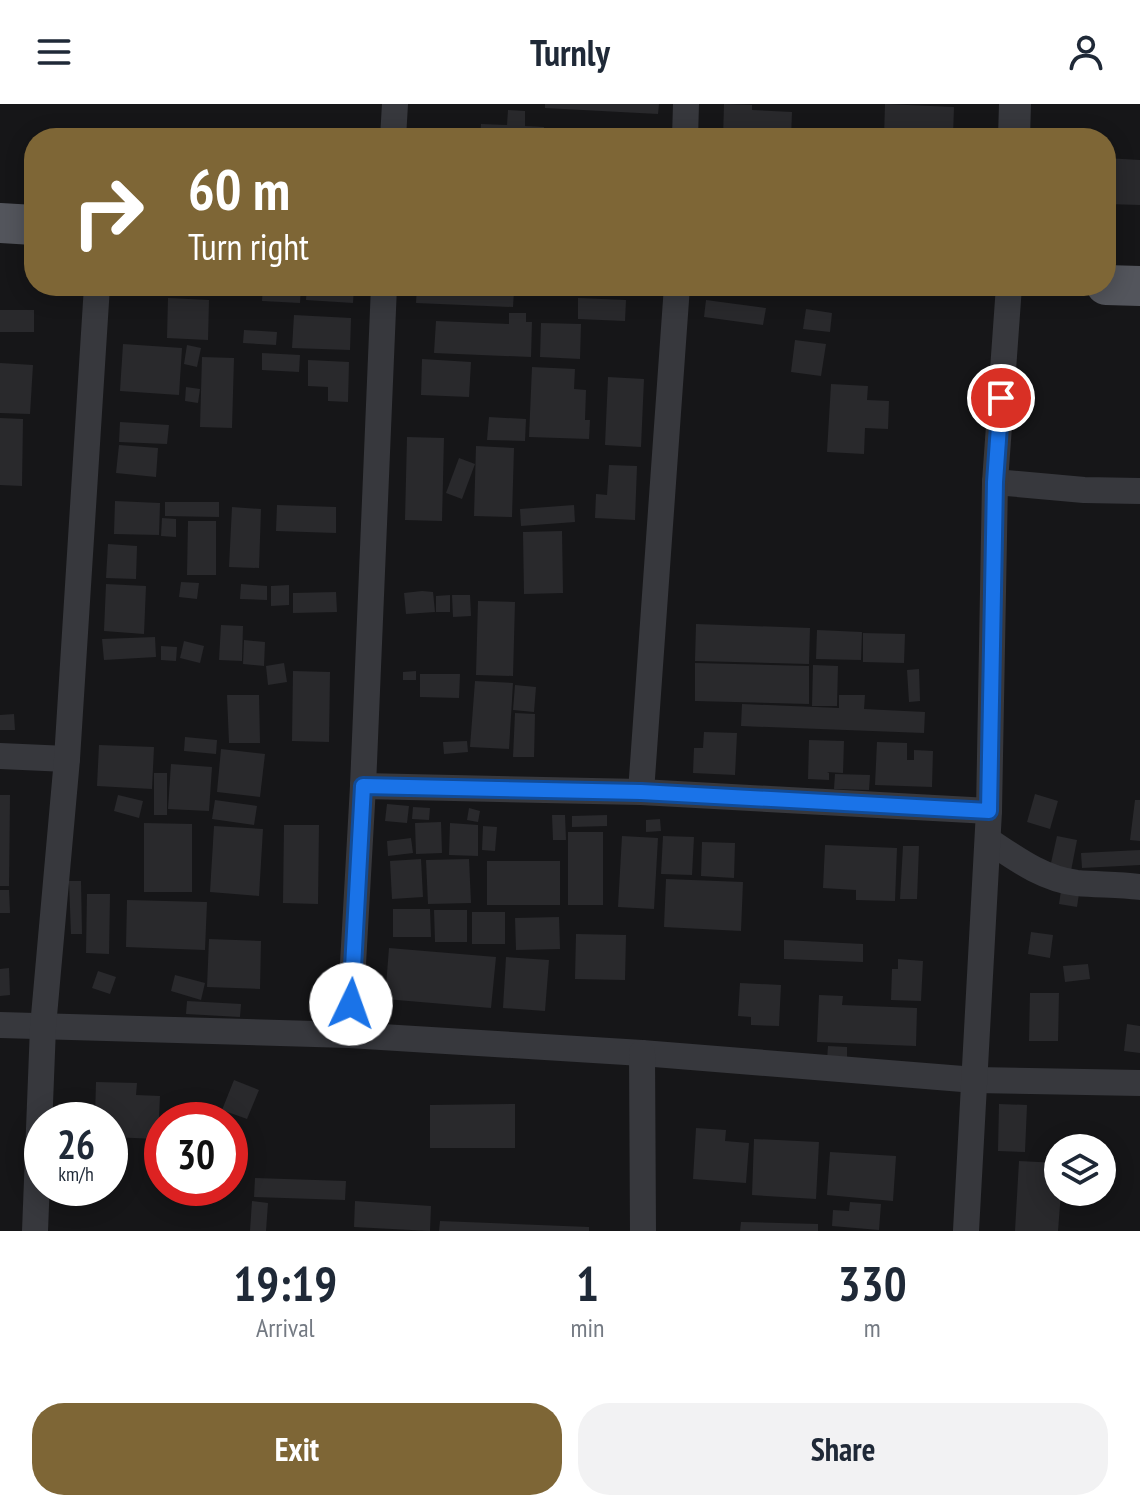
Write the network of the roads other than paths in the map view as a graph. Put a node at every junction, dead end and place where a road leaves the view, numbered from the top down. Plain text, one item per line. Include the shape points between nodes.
1 (395, 104) edge
2 (686, 104) edge
3 (1015, 104) edge
4 (394, 128) edge
5 (685, 128) edge
6 (1014, 128) edge
7 (0, 223) edge
8 (24, 224) edge
9 (1116, 285) edge
10 (1140, 286) edge
11 (96, 296) edge
12 (384, 296) edge
13 (676, 296) edge
14 (1008, 296) edge
15 (995, 482) junction
16 (1140, 491) edge
17 (0, 756) edge
18 (67, 759) junction
19 (363, 786) junction
20 (641, 792) junction
21 (989, 811) junction
22 (988, 840) junction
23 (1140, 887) edge
24 (0, 1025) edge
25 (43, 1027) junction
26 (349, 1035) junction
27 (642, 1053) junction
28 (975, 1080) junction
29 (1135, 1090) edge
30 (35, 1231) edge
31 (643, 1231) edge
32 (966, 1231) edge

1 - 4 street
2 - 5 street
3 - 6 street
7 - 8 main road
9 - 10 main road
11 - 18 street
12 - 19 street
13 - 20 street
14 - 15 street
15 - 16 street
15 - 21 street
17 - 18 street
18 - 25 street
19 - 20 street
19 - 26 street
20 - 21 street
21 - 22 street
22 - 23 street via 1054,878
22 - 28 street
24 - 25 street
25 - 26 street
25 - 30 street
26 - 27 street
27 - 28 street
27 - 31 street
28 - 29 street
28 - 32 street

